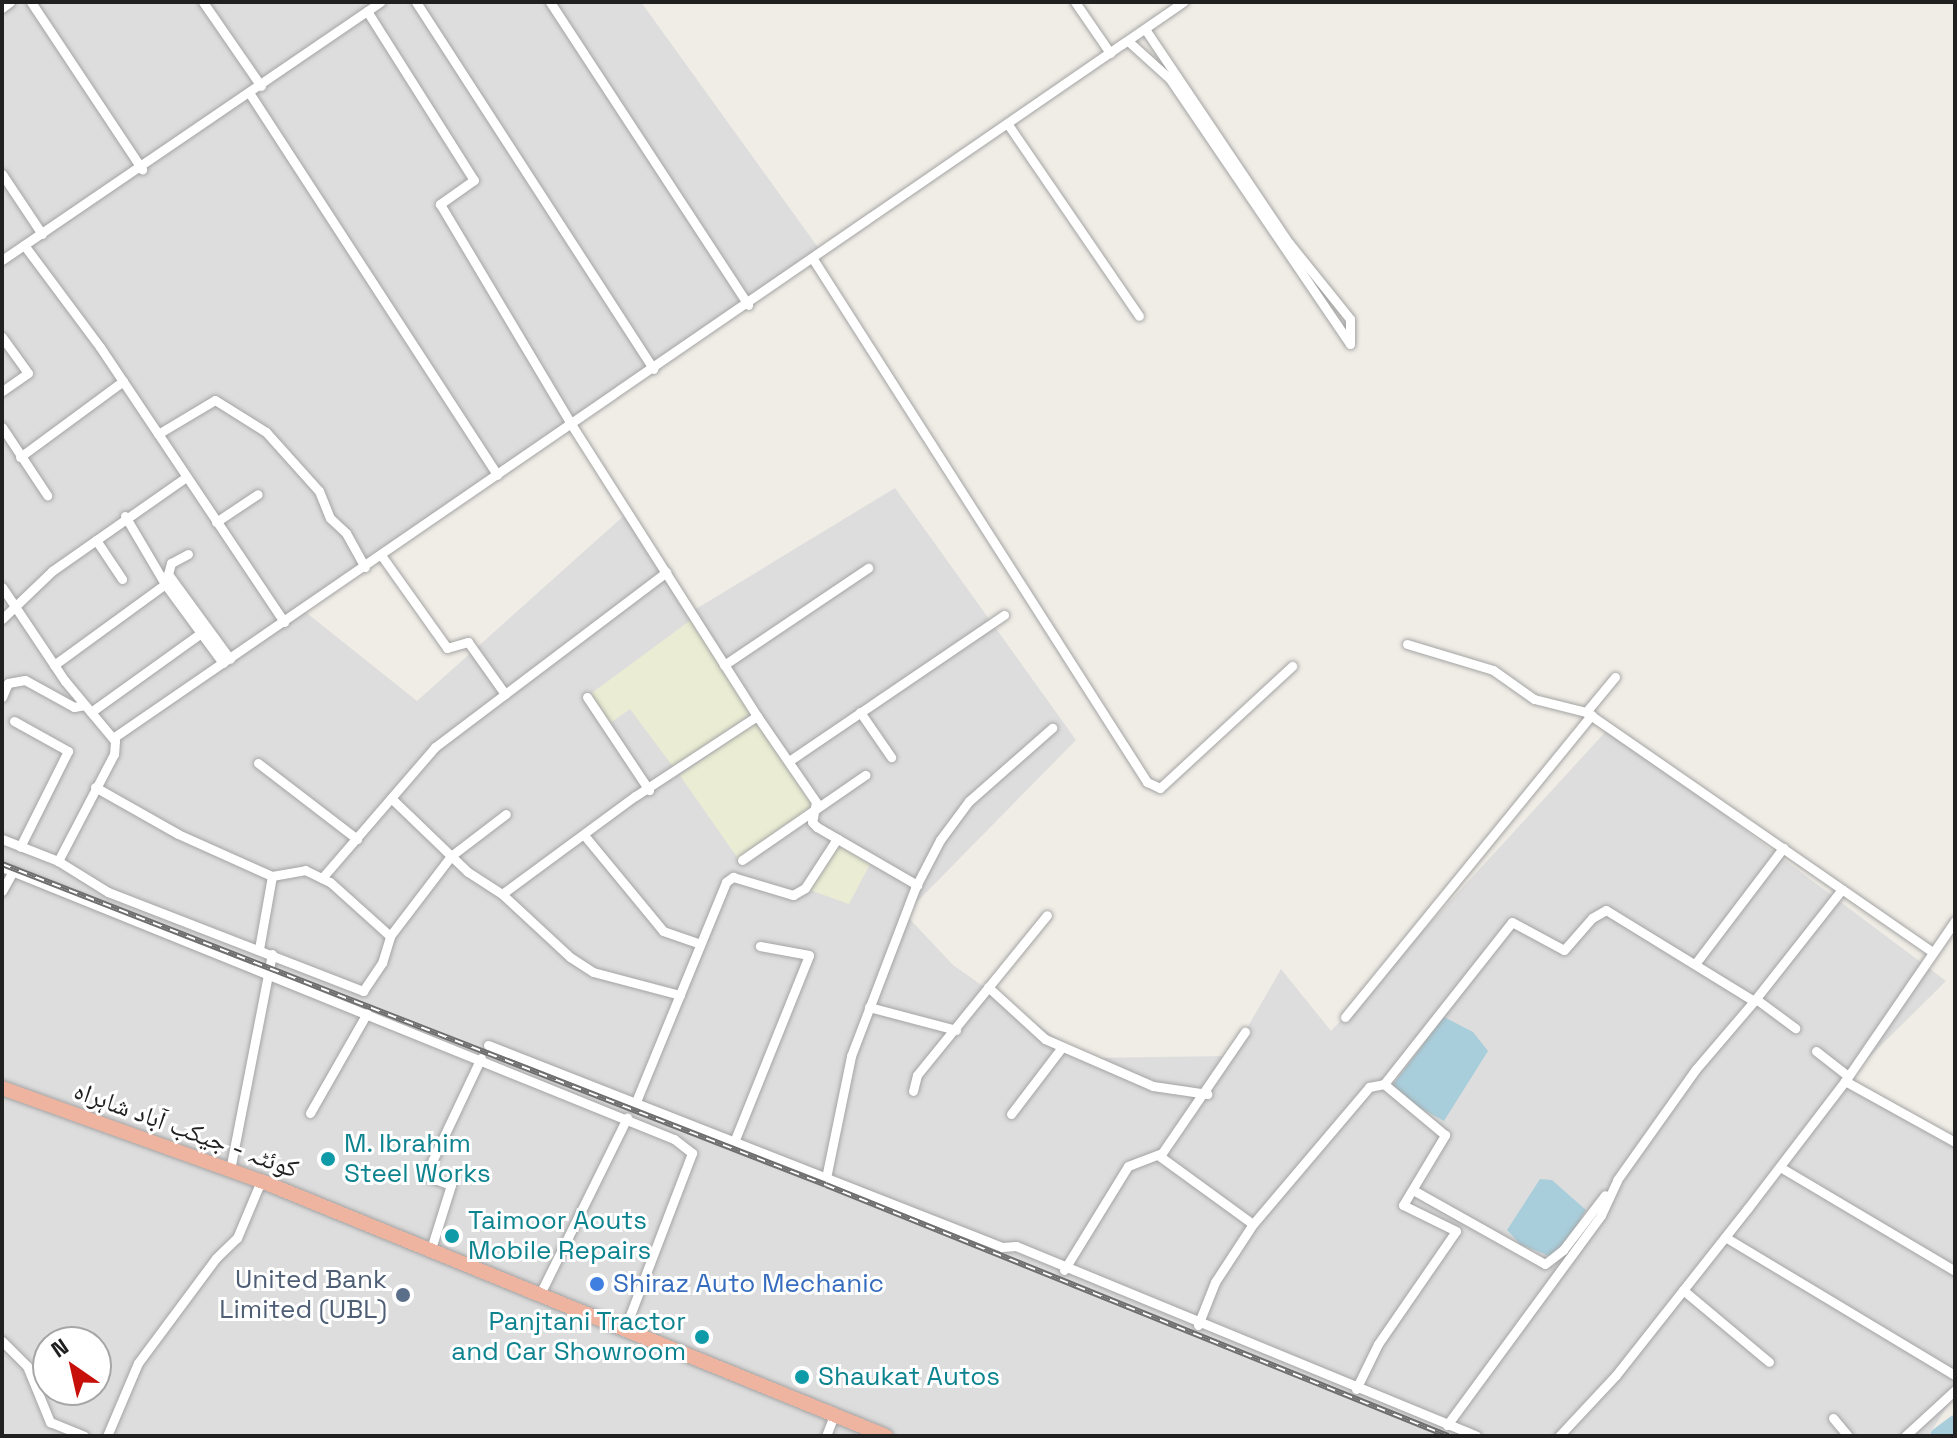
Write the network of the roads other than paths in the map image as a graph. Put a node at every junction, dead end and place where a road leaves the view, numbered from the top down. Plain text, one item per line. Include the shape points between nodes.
1 (10, 2) edge
2 (31, 2) edge
3 (203, 2) edge
4 (380, 2) edge
5 (416, 2) edge
6 (550, 2) edge
7 (1075, 2) edge
8 (1183, 2) edge
9 (2, 4) edge
10 (367, 11) junction
11 (1145, 29) junction
12 (1128, 41) junction
13 (1110, 53) junction
14 (261, 86) junction
15 (250, 94) junction
16 (1009, 126) junction
17 (142, 169) junction
18 (2, 174) edge
19 (42, 234) junction
20 (24, 245) junction
21 (813, 259) junction
22 (2, 260) edge
23 (748, 305) junction
24 (1139, 316) dead end
25 (2, 337) edge
26 (653, 369) junction
27 (123, 381) junction
28 (2, 391) edge
29 (571, 424) junction
30 (2, 427) edge
31 (158, 434) junction
32 (20, 457) junction
33 (497, 475) junction
34 (186, 477) junction
35 (258, 494) dead end
36 (47, 495) dead end
37 (125, 516) junction
38 (216, 522) junction
39 (96, 540) junction
40 (188, 554) dead end
41 (381, 555) junction
42 (365, 567) junction
43 (868, 568) dead end
44 (666, 572) junction
45 (122, 579) dead end
46 (165, 584) junction
47 (2, 587) edge
48 (17, 609) junction
49 (1004, 615) dead end
50 (2, 619) edge
51 (284, 622) junction
52 (201, 633) junction
53 (1407, 644) dead end
54 (226, 661) junction
55 (54, 665) junction
56 (724, 665) junction
57 (1292, 666) dead end
58 (1615, 677) dead end
59 (505, 694) junction
60 (2, 697) edge
61 (587, 697) dead end
62 (88, 709) junction
63 (860, 712) junction
64 (1588, 714) junction
65 (757, 716) junction
66 (14, 721) dead end
67 (1052, 728) dead end
68 (113, 738) junction
69 (891, 757) dead end
70 (789, 761) junction
71 (258, 763) dead end
72 (865, 775) dead end
73 (95, 787) junction
74 (649, 790) junction
75 (391, 798) junction
76 (818, 808) junction
77 (506, 814) dead end
78 (584, 835) junction
79 (2, 839) edge
80 (357, 839) junction
81 (837, 839) junction
82 (20, 847) junction
83 (1783, 848) junction
84 (451, 856) junction
85 (742, 860) dead end
86 (58, 861) junction
87 (2, 867) edge
88 (13, 871) junction
89 (272, 876) junction
90 (322, 878) junction
91 (917, 885) junction
92 (1842, 889) junction
93 (2, 891) edge
94 (502, 894) junction
95 (1047, 915) dead end
96 (1955, 921) edge
97 (390, 936) junction
98 (700, 944) junction
99 (760, 946) dead end
100 (259, 949) junction
101 (1931, 951) junction
102 (272, 954) junction
103 (1695, 964) junction
104 (266, 974) junction
105 (988, 987) junction
106 (680, 995) junction
107 (1755, 1000) junction
108 (869, 1007) junction
109 (367, 1013) junction
110 (1345, 1017) dead end
111 (1795, 1028) dead end
112 (956, 1030) junction
113 (1245, 1032) dead end
114 (488, 1045) dead end
115 (1062, 1047) junction
116 (1816, 1051) dead end
117 (481, 1058) junction
118 (1846, 1079) junction
119 (1384, 1084) junction
120 (2, 1088) edge
121 (913, 1091) dead end
122 (1207, 1094) junction
123 (635, 1104) junction
124 (310, 1113) dead end
125 (1011, 1114) dead end
126 (627, 1118) junction
127 (734, 1142) junction
128 (1955, 1142) edge
129 (1158, 1155) junction
130 (1780, 1167) junction
131 (230, 1170) junction
132 (826, 1178) junction
133 (1617, 1180) junction
134 (261, 1181) junction
135 (1413, 1190) junction
136 (1253, 1224) junction
137 (1725, 1237) junction
138 (430, 1252) junction
139 (1064, 1270) junction
140 (1955, 1271) edge
141 (1683, 1290) junction
142 (539, 1296) junction
143 (1198, 1325) junction
144 (624, 1331) junction
145 (2, 1341) edge
146 (1769, 1362) dead end
147 (1955, 1375) edge
148 (1356, 1389) junction
149 (1955, 1390) edge
150 (834, 1415) junction
151 (1833, 1418) dead end
152 (1447, 1425) junction
153 (84, 1436) edge
154 (107, 1436) edge
155 (826, 1436) edge
156 (886, 1436) edge
157 (1476, 1436) edge
158 (1559, 1436) edge
159 (1848, 1436) edge
160 (1905, 1436) edge

1 - 9 street
2 - 17 street
3 - 14 street
4 - 10 street
5 - 26 street
6 - 23 street
7 - 13 street
8 - 11 street
10 - 14 street
10 - 29 street via 474,180 440,204
11 - 12 street
11 - 12 street via 1289,243 1350,319 1350,344 1170,79
12 - 13 street
13 - 16 street
14 - 15 street
15 - 17 street
15 - 33 street
16 - 21 street
16 - 24 street
17 - 19 street
18 - 19 street
19 - 20 street
20 - 22 street
20 - 27 street
21 - 23 street
21 - 57 street via 1147,782 1160,788
23 - 26 street
25 - 28 street via 28,373
26 - 29 street
27 - 31 street
27 - 32 street
29 - 33 street
29 - 44 street
30 - 32 street
31 - 34 street
31 - 42 street via 215,400 266,432 319,491 330,518 346,533
32 - 36 street
33 - 41 street
34 - 37 street
34 - 38 street
35 - 38 street
37 - 39 street
37 - 46 street
38 - 51 street
39 - 45 street
39 - 48 street via 52,571
40 - 54 street via 171,563 168,574
41 - 42 street
41 - 59 street via 447,648 468,642
42 - 51 street
43 - 56 street
44 - 56 street
44 - 59 street
46 - 52 street
46 - 55 street
47 - 48 street
48 - 50 street
48 - 55 street
49 - 63 street
51 - 54 street
52 - 54 street
52 - 62 street
53 - 64 street via 1493,670 1534,699
54 - 68 street
55 - 62 street
56 - 65 street
58 - 64 street
59 - 75 street via 435,747
60 - 62 street via 8,683 25,680 74,707
61 - 74 street
62 - 68 street
63 - 69 street
63 - 70 street
64 - 83 street
64 - 110 street
65 - 70 street
65 - 74 street
66 - 82 street via 68,751
67 - 91 street via 969,801 940,840
68 - 73 street via 114,754
70 - 76 street
71 - 80 street
72 - 76 street
73 - 86 street
73 - 89 street via 178,834
74 - 78 street
75 - 80 street
75 - 84 street
76 - 81 street via 812,822
76 - 85 street
77 - 84 street
78 - 94 street
78 - 98 street via 663,931
79 - 82 street
80 - 90 street
81 - 91 street
81 - 98 street via 805,888 793,895 733,877 726,882
82 - 86 street
83 - 92 street
83 - 103 street
84 - 94 street
84 - 97 street
86 - 100 street via 108,892
87 - 88 street
88 - 93 street
88 - 104 street
89 - 90 street via 305,870
89 - 100 street
90 - 97 street
91 - 108 street
92 - 101 street
92 - 107 street
94 - 106 street via 593,972
95 - 105 street
96 - 101 street
97 - 102 street via 382,963 363,991
98 - 106 street
99 - 127 street via 809,955
100 - 102 street
101 - 118 street
102 - 104 street
103 - 107 street
103 - 119 street via 1606,910 1564,950 1512,922
104 - 109 street
104 - 131 street
105 - 112 street
105 - 115 street via 1045,1039
106 - 123 street
107 - 111 street
107 - 133 street via 1696,1069
108 - 112 street
108 - 132 street via 851,1056
109 - 117 street
109 - 124 street
112 - 121 street via 917,1075
113 - 122 street
114 - 123 street
115 - 122 street via 1153,1086
115 - 125 street
116 - 118 street
117 - 126 street
117 - 138 street via 427,1172 451,1185
118 - 128 street
118 - 130 street
119 - 135 street via 1445,1135
119 - 136 street via 1369,1087
120 - 131 highway, کوئٹہ - جیکب آباد شاہراہ
122 - 129 street
123 - 127 street
126 - 142 street
126 - 144 street via 692,1153
127 - 132 street
129 - 136 street
129 - 139 street via 1128,1166
130 - 137 street
130 - 140 street
131 - 134 highway, کوئٹہ - جیکب آباد شاہراہ
132 - 139 street via 1002,1247 1016,1246
133 - 135 street via 1563,1250 1545,1264
133 - 152 street via 1601,1215
134 - 138 highway, کوئٹہ - جیکب آباد شاہراہ
134 - 154 street via 237,1238 216,1258 138,1363
135 - 148 street via 1403,1205 1456,1231 1378,1344
136 - 143 street via 1215,1282
137 - 141 street
137 - 147 street
138 - 142 highway, کوئٹہ - جیکب آباد شاہراہ
139 - 143 street
141 - 146 street
141 - 158 street
142 - 144 highway, کوئٹہ - جیکب آباد شاہراہ
143 - 148 street
144 - 150 highway, کوئٹہ - جیکب آباد شاہراہ
145 - 153 street via 27,1366 50,1422
148 - 152 street
149 - 160 street
150 - 155 street
150 - 156 highway, کوئٹہ - جیکب آباد شاہراہ
151 - 159 street
152 - 157 street

